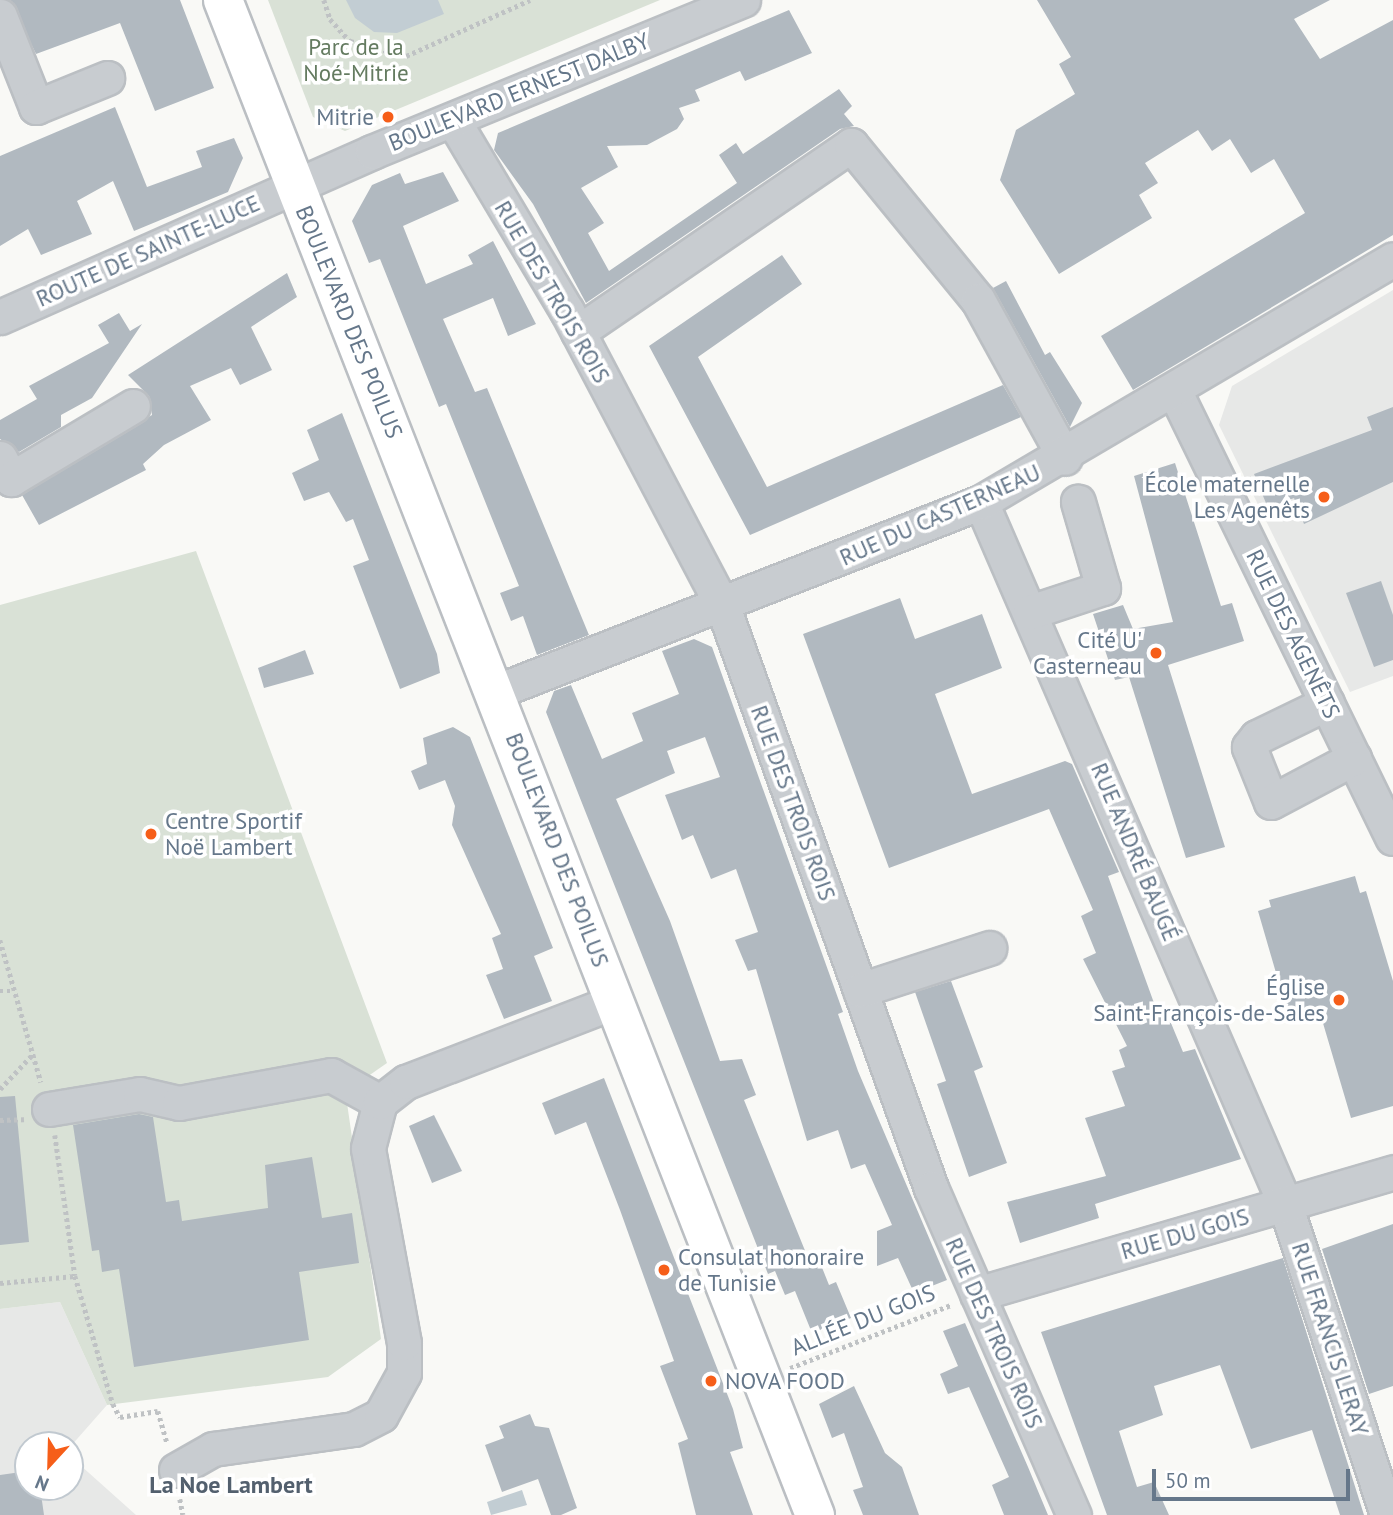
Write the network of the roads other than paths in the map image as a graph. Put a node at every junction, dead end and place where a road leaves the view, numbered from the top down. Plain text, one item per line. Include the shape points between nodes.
1 (223, 0) edge
2 (743, 0) edge
3 (0, 16) edge
4 (107, 78) dead end
5 (453, 120) junction
6 (295, 186) junction
7 (1393, 259) edge
8 (0, 317) edge
9 (578, 332) junction
10 (1175, 392) junction
11 (133, 405) dead end
12 (0, 458) edge
13 (1065, 458) junction
14 (981, 502) junction
15 (1078, 502) dead end
16 (723, 607) junction
17 (1030, 612) junction
18 (495, 692) junction
19 (1327, 703) junction
20 (1354, 758) junction
21 (1393, 838) edge
22 (989, 948) dead end
23 (860, 990) junction
24 (616, 1000) junction
25 (380, 1102) junction
26 (37, 1118) road end
27 (1393, 1172) edge
28 (1285, 1204) junction
29 (977, 1294) junction
30 (176, 1470) road end
31 (815, 1515) edge
32 (1074, 1515) edge
33 (1387, 1515) edge

1 - 6 main road, BOULEVARD DES POILUS
2 - 5 street, BOULEVARD ERNEST DALBY
3 - 4 street via 36,107
5 - 6 street, BOULEVARD ERNEST DALBY
5 - 9 street, RUE DES TROIS ROIS
6 - 8 street, ROUTE DE SAINTE-LUCE
6 - 18 main road, BOULEVARD DES POILUS
7 - 10 street, RUE DU CASTERNEAU
9 - 13 street via 852,145 978,300
9 - 16 street, RUE DES TROIS ROIS
10 - 13 street, RUE DU CASTERNEAU
10 - 19 street, RUE DES AGENÊTS
11 - 12 street via 11,479
13 - 14 street, RUE DU CASTERNEAU
14 - 16 street, RUE DU CASTERNEAU
14 - 17 street, RUE ANDRÉ BAUGÉ
15 - 17 street via 1103,588
16 - 18 street, RUE DU CASTERNEAU
16 - 23 street, RUE DES TROIS ROIS
17 - 28 street, RUE ANDRÉ BAUGÉ
18 - 24 main road, BOULEVARD DES POILUS
19 - 20 street, RUE DES AGENÊTS
19 - 20 street via 1257,737 1249,747 1271,802
20 - 21 street, RUE DES AGENÊTS
22 - 23 street
23 - 29 street, RUE DES TROIS ROIS via 931,1188
24 - 25 street via 406,1082
24 - 31 main road, BOULEVARD DES POILUS
25 - 26 street via 331,1075 179,1103 140,1094
25 - 30 street via 368,1147 404,1343 395,1398 381,1415 355,1429 213,1449
27 - 28 street, RUE DU GOIS
28 - 29 street, RUE DU GOIS
28 - 33 street, RUE FRANCIS LERAY
29 - 32 street, RUE DES TROIS ROIS

